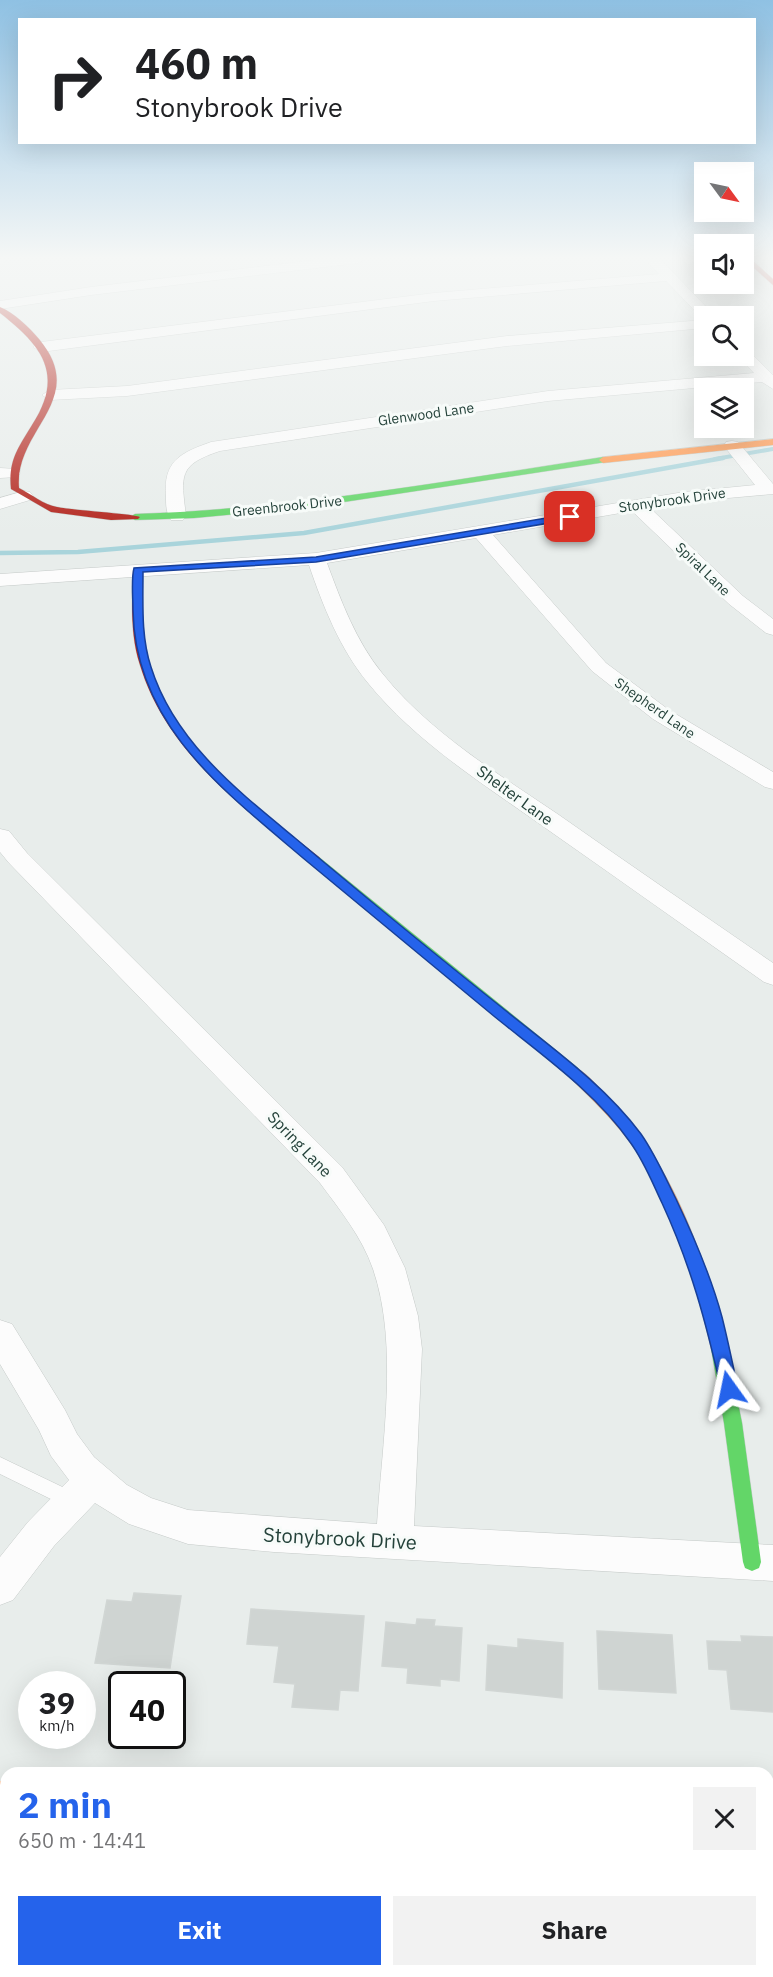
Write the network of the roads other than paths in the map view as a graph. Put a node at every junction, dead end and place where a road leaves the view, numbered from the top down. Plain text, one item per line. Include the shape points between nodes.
1 (43, 351) edge
2 (431, 351) edge
3 (754, 364) edge
4 (770, 380) edge
5 (50, 395) junction
6 (773, 442) edge
7 (732, 446) junction
8 (5, 473) edge
9 (770, 489) edge
10 (24, 496) junction
11 (0, 504) edge
12 (636, 505) junction
13 (177, 516) junction
14 (482, 533) junction
15 (316, 560) junction
16 (138, 570) junction
17 (0, 580) edge
18 (773, 629) edge
19 (773, 782) edge
20 (0, 836) edge
21 (773, 976) edge
22 (0, 1334) edge
23 (0, 1465) edge
24 (83, 1490) junction
25 (395, 1541) junction
26 (762, 1563) edge
27 (0, 1587) edge

1 - 5 street via 51,367
2 - 5 street via 127,392
3 - 4 street
4 - 13 street, Glenwood Lane via 548,396 217,446 185,459 174,473
5 - 8 street via 44,414
6 - 7 street, Greenbrook Drive
7 - 9 street
7 - 13 street, Greenbrook Drive via 570,465 340,501
8 - 10 street
9 - 12 street, Stonybrook Drive
10 - 11 street
10 - 13 street, Greenbrook Drive via 61,511 89,516
12 - 14 street, Stonybrook Drive
12 - 18 street, Spiral Lane via 736,600
14 - 15 street, Stonybrook Drive
14 - 19 street, Shepherd Lane via 618,684
15 - 16 street, Stonybrook Drive
15 - 21 street, Shelter Lane via 359,655 418,723 520,800
16 - 17 street, Stonybrook Drive
16 - 26 street via 139,635 145,666 176,728 194,753 241,799 575,1074 607,1104 651,1163 690,1248 713,1316
20 - 25 street, Spring Lane via 331,1175 368,1225 389,1268 405,1349
22 - 24 street, Stonybrook Drive via 81,1468
23 - 24 lane
24 - 25 street, Stonybrook Drive via 114,1497 142,1512 188,1527
24 - 27 street via 41,1534
25 - 26 street, Stonybrook Drive

